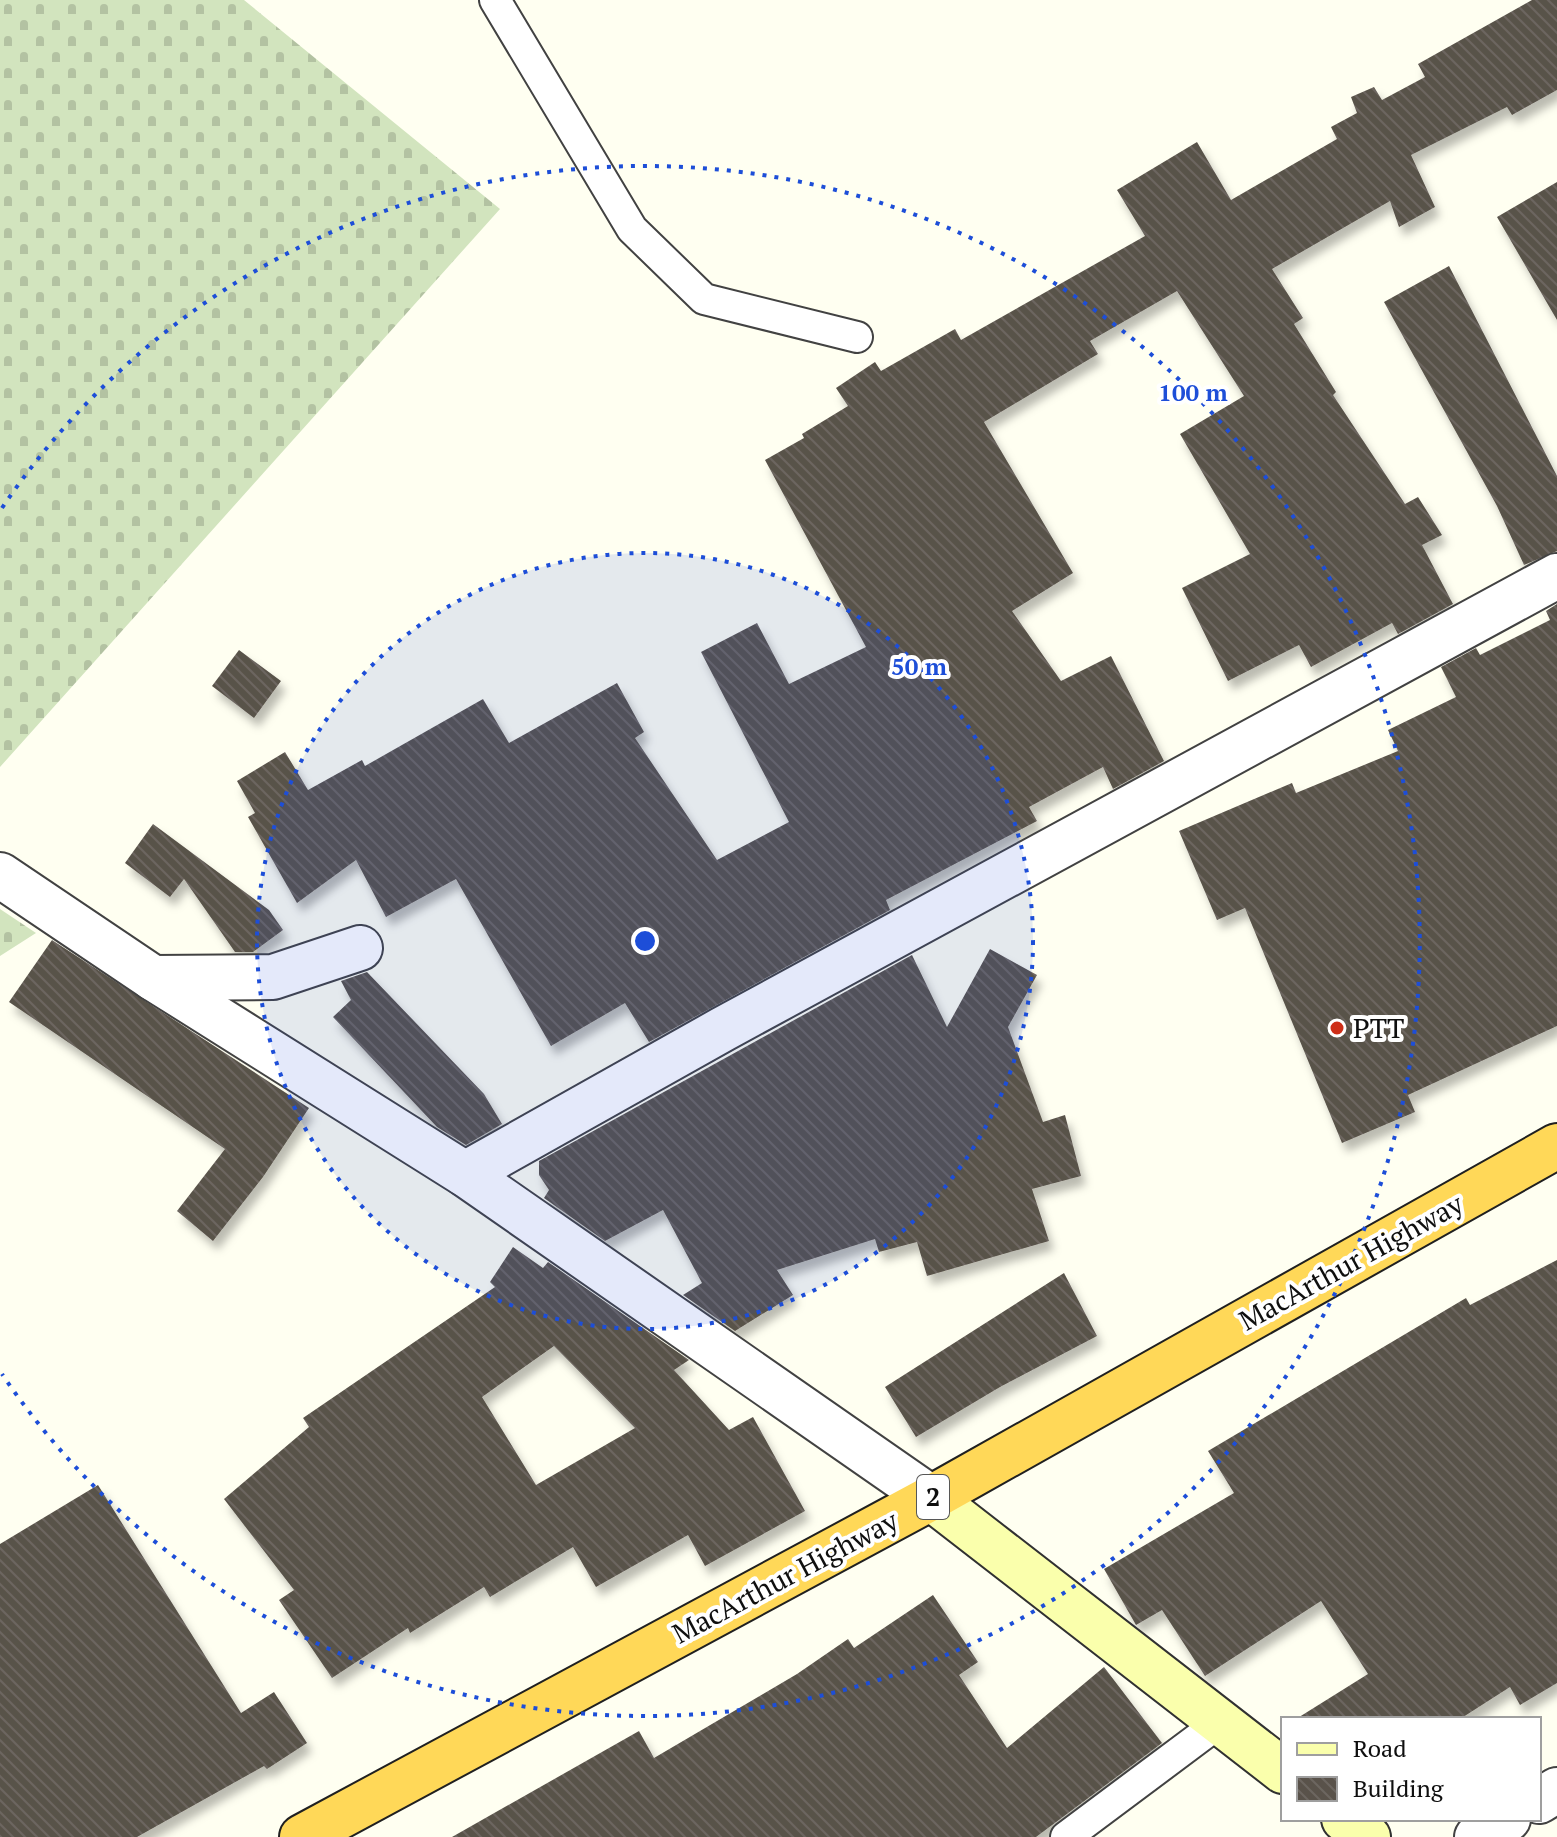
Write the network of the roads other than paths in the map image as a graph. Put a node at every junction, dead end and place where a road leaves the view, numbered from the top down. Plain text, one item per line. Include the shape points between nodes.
1 (495, 0) edge
2 (857, 337) dead end
3 (1557, 576) edge
4 (0, 875) edge
5 (360, 948) dead end
6 (153, 978) junction
7 (1557, 1146) edge
8 (465, 1174) junction
9 (931, 1498) junction
10 (1220, 1722) junction
11 (1281, 1769) edge
12 (1347, 1821) edge
13 (1505, 1821) edge
14 (302, 1837) edge
15 (1066, 1837) edge
16 (1368, 1837) edge
17 (1477, 1837) edge

1 - 2 lane via 632,229 704,299
3 - 8 street
4 - 6 street
5 - 6 street via 273,977
6 - 8 street
7 - 9 highway, MacArthur Highway / 2
8 - 9 street
9 - 10 main road
9 - 14 highway, MacArthur Highway / 2
10 - 11 main road
10 - 15 lane
12 - 16 main road
13 - 17 street

